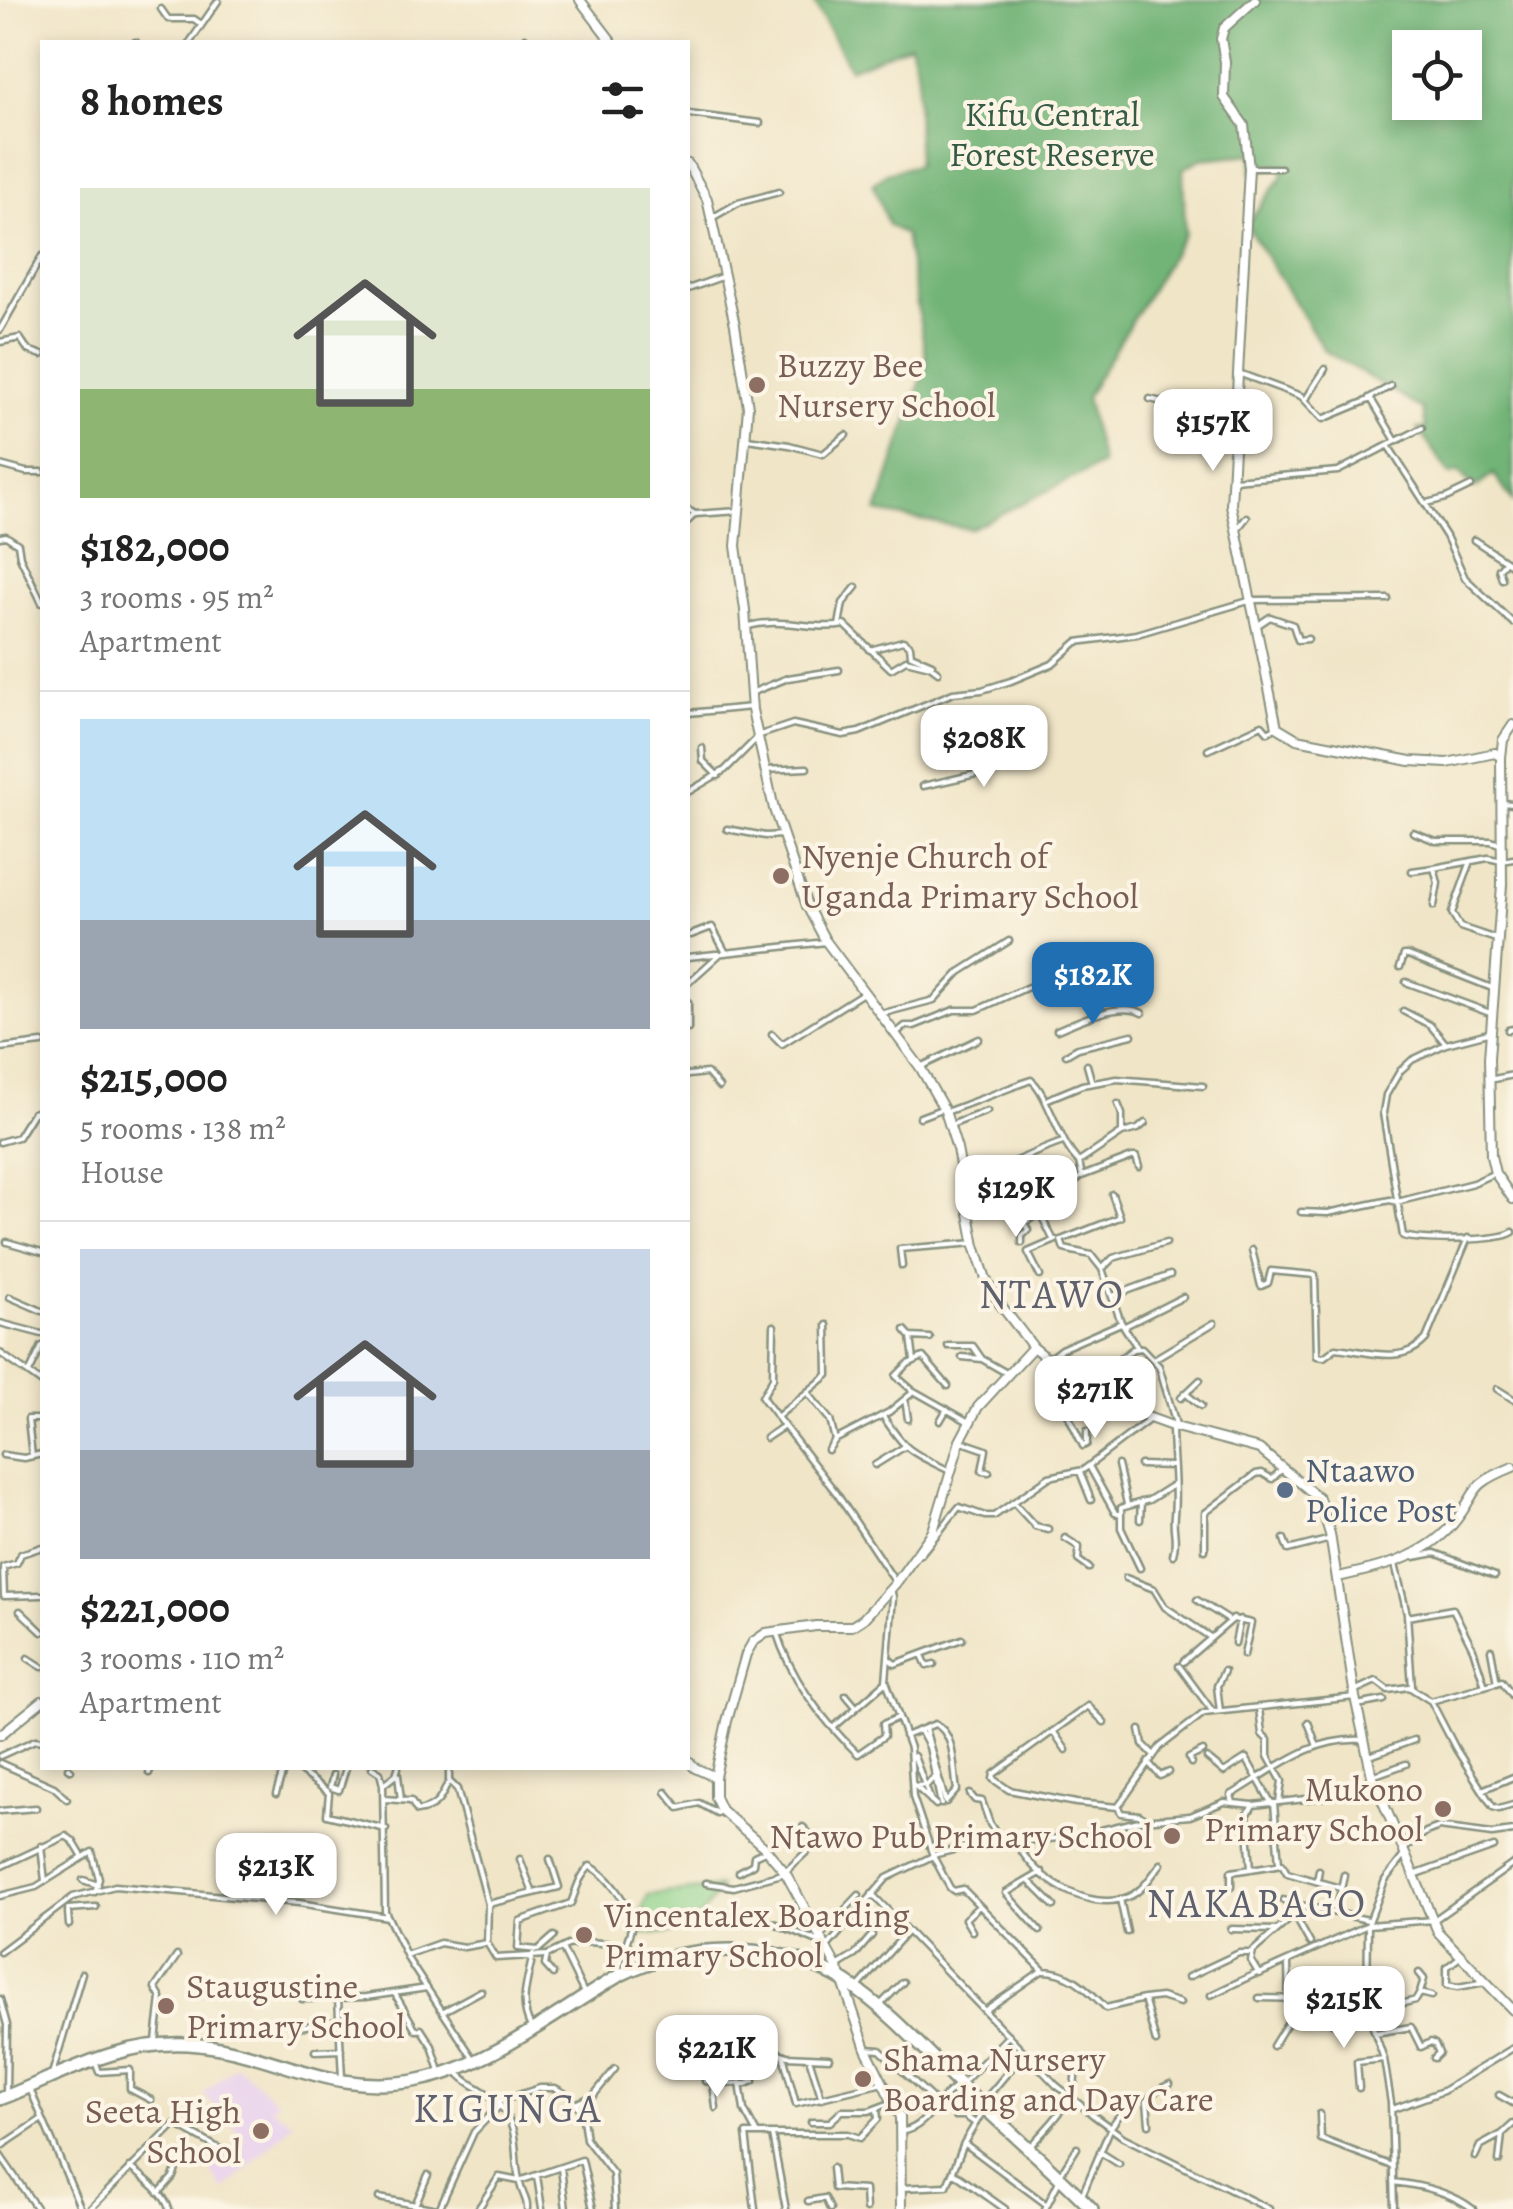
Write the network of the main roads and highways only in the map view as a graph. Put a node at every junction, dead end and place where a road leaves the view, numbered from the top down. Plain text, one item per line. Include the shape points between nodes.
1 (5, 2098) edge
2 (1092, 2209) edge

1 - 2 highway via 95,2059 156,2045 213,2047 342,2083 442,2075 620,1975 658,1959 722,1950 787,1957 856,1989

